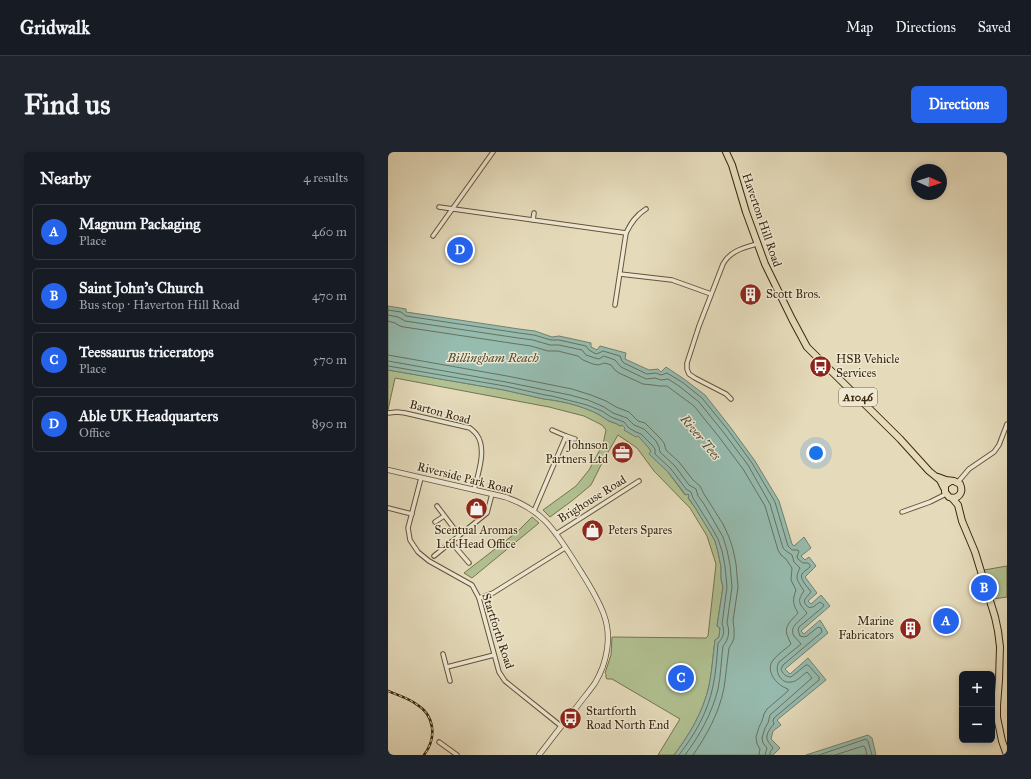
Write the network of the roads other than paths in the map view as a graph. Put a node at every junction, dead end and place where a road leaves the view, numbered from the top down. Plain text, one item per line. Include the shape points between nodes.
1 (493, 152) edge
2 (726, 152) edge
3 (456, 202) junction
4 (439, 207) dead end
5 (452, 209) junction
6 (457, 209) junction
7 (646, 209) dead end
8 (534, 213) dead end
9 (533, 220) junction
10 (626, 233) junction
11 (433, 236) dead end
12 (757, 244) junction
13 (620, 274) junction
14 (711, 294) junction
15 (615, 305) dead end
16 (731, 399) dead end
17 (388, 413) edge
18 (1007, 424) edge
19 (552, 430) dead end
20 (566, 436) junction
21 (574, 439) dead end
22 (388, 470) edge
23 (934, 476) junction
24 (421, 478) junction
25 (639, 481) dead end
26 (954, 481) junction
27 (474, 490) junction
28 (945, 491) junction
29 (961, 493) junction
30 (492, 494) junction
31 (952, 498) junction
32 (437, 506) dead end
33 (388, 508) edge
34 (960, 510) junction
35 (534, 511) junction
36 (902, 512) dead end
37 (412, 514) junction
38 (444, 516) junction
39 (435, 522) dead end
40 (556, 534) junction
41 (459, 535) junction
42 (451, 542) junction
43 (565, 548) junction
44 (434, 556) dead end
45 (468, 563) dead end
46 (479, 598) junction
47 (443, 654) dead end
48 (494, 655) junction
49 (447, 667) junction
50 (450, 681) dead end
51 (561, 726) junction
52 (439, 742) dead end
53 (457, 755) edge
54 (539, 755) edge
55 (1007, 755) edge

1 - 3 street
2 - 12 main road, Haverton Hill Road / A1046
3 - 5 street
3 - 6 street
4 - 5 street
5 - 6 street
5 - 11 street
6 - 9 street
7 - 10 street via 638,214
8 - 9 street
9 - 10 street
10 - 13 street
12 - 14 street via 738,250 726,258
12 - 23 main road, Haverton Hill Road / A1046 via 767,270 807,347
13 - 14 street via 672,280
13 - 15 street
14 - 16 street via 698,326 687,369 689,374
17 - 27 street, Barton Road via 405,413 470,428 480,441 482,455
18 - 26 street via 1000,445 994,452
19 - 20 street
20 - 21 street
20 - 35 street
22 - 24 street, Riverside Park Road
23 - 26 main road
23 - 28 main road, Haverton Hill Road / A1046 via 940,480
24 - 27 street, Riverside Park Road
24 - 37 street, Startforth Road
25 - 40 street, Brighouse Road
26 - 28 main road via 945,485
26 - 29 main road, Haverton Hill Road / A1046 via 962,487
27 - 30 street, Riverside Park Road
28 - 31 main road, Haverton Hill Road / A1046
28 - 36 street via 930,502
29 - 31 main road
29 - 34 main road, Haverton Hill Road / A1046
30 - 35 street, Riverside Park Road via 518,501
30 - 41 street via 487,513
31 - 34 main road, Haverton Hill Road / A1046
32 - 38 street
33 - 37 street
34 - 55 main road, Haverton Hill Road / A1046 via 998,631 1000,665 996,706
35 - 40 street, Riverside Park Road
37 - 46 street, Startforth Road via 408,528 410,540 418,552 472,585
38 - 39 street
38 - 41 street
40 - 43 street, Riverside Park Road
41 - 42 street
42 - 44 street
42 - 45 street
43 - 46 street via 493,593
43 - 51 street, Riverside Park Road via 595,596 604,616 608,639 604,663 595,682
46 - 48 street, Startforth Road
47 - 49 street
48 - 49 street
48 - 51 street, Startforth Road via 499,672 505,681
49 - 50 street
51 - 54 street, Riverside Park Road
52 - 53 street

